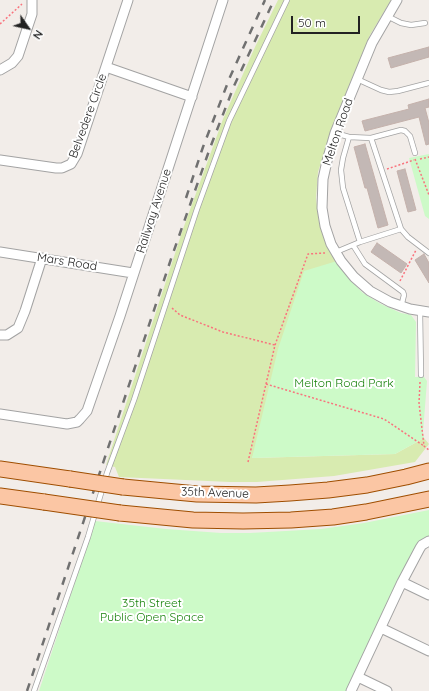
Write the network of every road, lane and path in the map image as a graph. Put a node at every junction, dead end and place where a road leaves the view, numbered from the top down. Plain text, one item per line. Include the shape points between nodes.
1 (27, 0) edge
2 (32, 0) edge
3 (128, 0) edge
4 (223, 0) edge
5 (287, 0) edge
6 (397, 0) edge
7 (387, 16) junction
8 (425, 23) dead end
9 (0, 24) edge
10 (106, 67) junction
11 (0, 70) edge
12 (357, 79) junction
13 (429, 83) edge
14 (192, 97) junction
15 (335, 133) junction
16 (349, 137) junction
17 (371, 138) junction
18 (415, 153) joint
19 (429, 158) edge
20 (0, 160) edge
21 (416, 160) junction
22 (382, 171) junction
23 (429, 195) edge
24 (401, 229) junction
25 (360, 242) junction
26 (353, 245) junction
27 (418, 245) junction
28 (0, 252) edge
29 (336, 252) junction
30 (429, 253) edge
31 (42, 258) junction
32 (133, 273) junction
33 (397, 286) junction
34 (166, 302) junction
35 (400, 306) junction
36 (425, 312) edge
37 (0, 335) edge
38 (275, 345) junction
39 (421, 375) joint
40 (266, 384) junction
41 (0, 414) edge
42 (424, 446) junction
43 (429, 450) edge
44 (248, 462) dead end
45 (0, 469) edge
46 (429, 471) edge
47 (0, 496) edge
48 (429, 499) edge
49 (429, 541) edge
50 (402, 582) junction
51 (429, 595) edge
52 (381, 628) junction
53 (429, 651) edge
54 (358, 677) junction
55 (34, 691) edge
56 (351, 691) edge
57 (387, 691) edge

1 - 9 path
2 - 11 street via 32,14 18,56
3 - 10 street, Belvedere Circle
4 - 14 street, Railway Avenue
5 - 34 lane via 229,121
6 - 7 street, Melton Road
7 - 8 lane via 411,25
7 - 12 street, Melton Road
10 - 14 street
10 - 20 street, Belvedere Circle via 77,154 71,164 56,168
12 - 13 lane via 389,92
12 - 15 street, Melton Road
14 - 32 street, Railway Avenue
15 - 16 lane
15 - 29 street, Melton Road via 324,170 322,198 327,231
16 - 17 lane
16 - 25 lane via 343,158 343,188
17 - 18 lane via 405,131 410,136
17 - 22 lane
18 - 21 path
19 - 21 path
21 - 22 path
21 - 23 path
22 - 24 lane
24 - 25 lane
24 - 27 lane
25 - 26 lane
26 - 29 lane
26 - 33 lane via 365,264
27 - 30 lane
27 - 33 path
28 - 31 street, Mars Road
29 - 35 street, Melton Road via 347,269 362,284 380,297
29 - 38 path via 308,254
31 - 32 street, Mars Road
31 - 37 street via 18,328 7,335
32 - 41 street, Railway Avenue via 88,406 80,419 67,424
33 - 35 lane via 404,293
34 - 38 path via 180,315 223,332
34 - 55 lane
35 - 36 street, Melton Road
36 - 39 lane
38 - 40 path
39 - 42 path via 419,403
40 - 42 path via 384,419
40 - 44 path
42 - 43 path
45 - 46 main road, 35th Avenue, bridge via 123,487 197,494 290,493 367,485
47 - 48 main road, bridge via 120,513 194,520 242,521 333,516
49 - 50 street via 422,544
50 - 51 street
50 - 52 street
52 - 53 street
52 - 54 street
54 - 56 street
54 - 57 street

